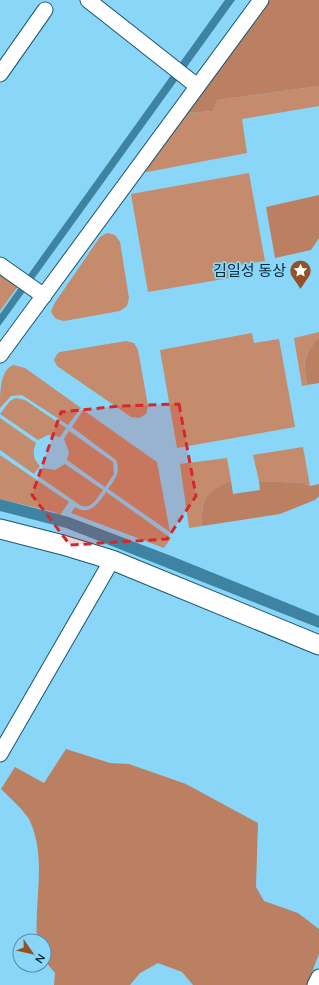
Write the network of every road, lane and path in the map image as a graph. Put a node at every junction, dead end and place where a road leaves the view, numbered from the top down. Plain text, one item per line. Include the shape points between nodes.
1 (88, 0) edge
2 (261, 0) edge
3 (45, 10) dead end
4 (0, 74) edge
5 (197, 86) junction
6 (0, 264) edge
7 (44, 296) junction
8 (2, 351) edge
9 (0, 529) edge
10 (112, 560) junction
11 (319, 645) edge
12 (0, 754) edge
13 (319, 977) edge
14 (315, 985) edge

1 - 5 street
2 - 5 street
3 - 4 street
5 - 7 street
6 - 7 street
7 - 8 street
9 - 10 main road
10 - 11 main road
10 - 12 street
13 - 14 street

